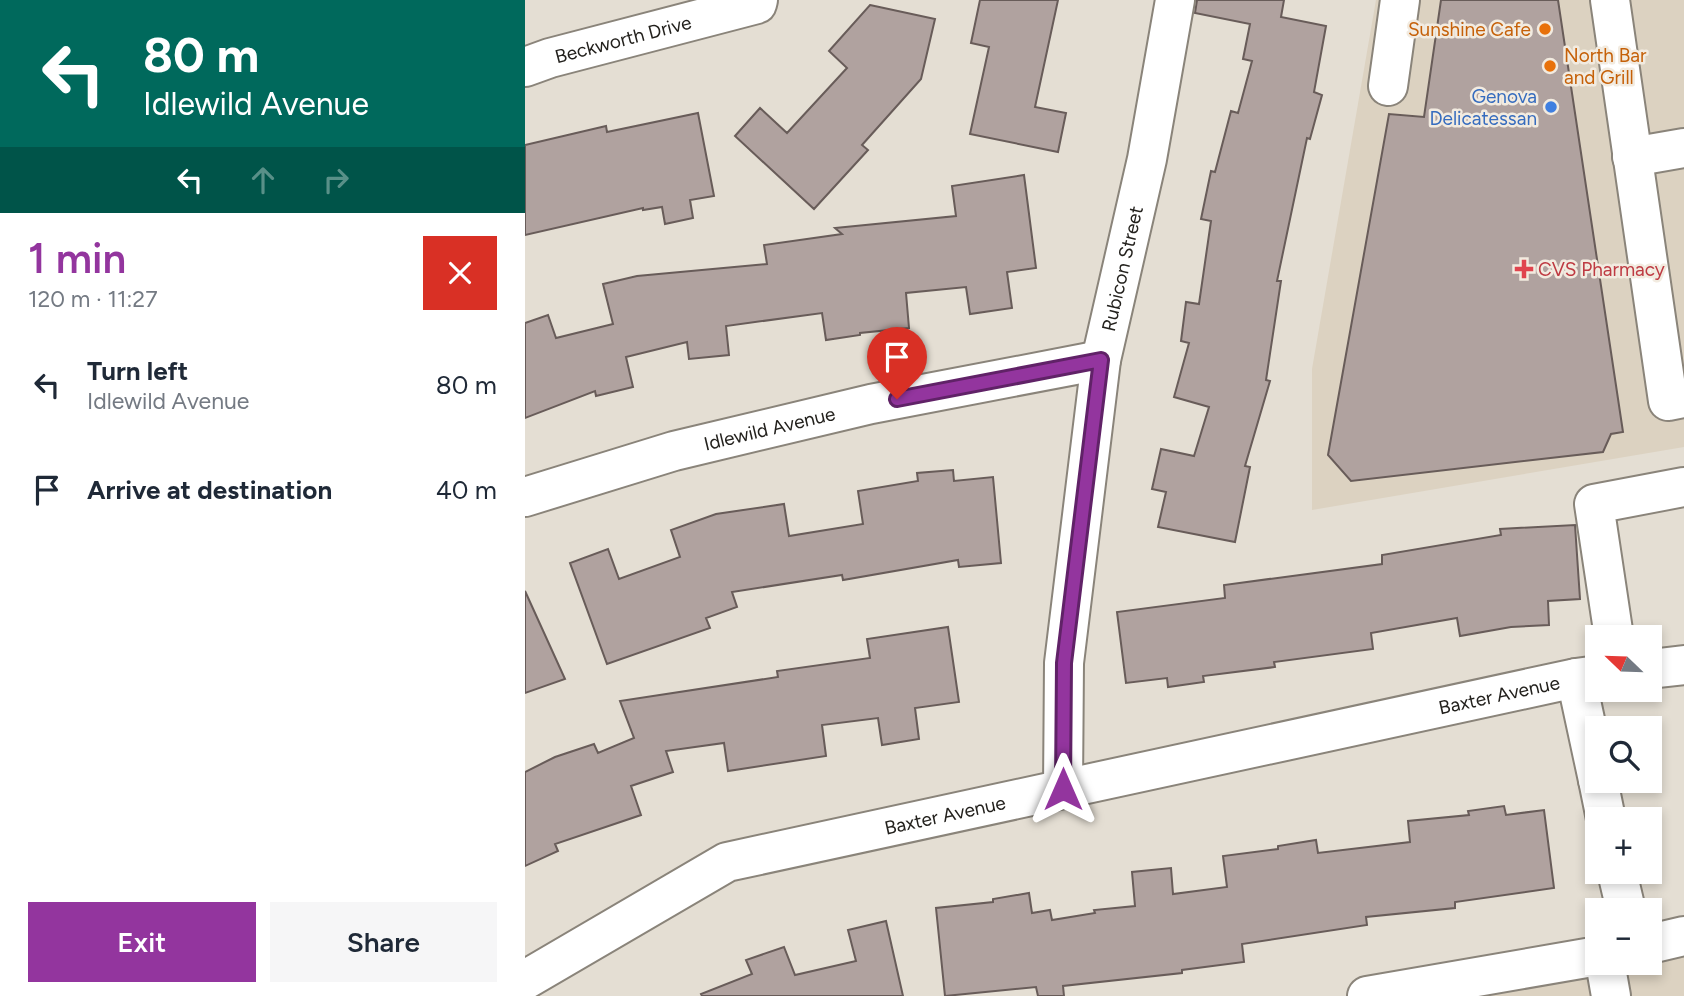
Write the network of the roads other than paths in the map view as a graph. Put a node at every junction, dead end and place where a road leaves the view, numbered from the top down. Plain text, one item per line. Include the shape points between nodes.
1 (758, 0) edge
2 (1175, 0) edge
3 (1400, 0) edge
4 (1609, 0) edge
5 (525, 67) edge
6 (1388, 86) dead end
7 (1684, 148) edge
8 (1632, 156) junction
9 (1101, 360) junction
10 (1684, 398) edge
11 (1684, 487) edge
12 (525, 497) edge
13 (1611, 625) edge
14 (1684, 665) edge
15 (1663, 667) edge
16 (1585, 677) edge
17 (1063, 789) junction
18 (1684, 936) edge
19 (1662, 941) edge
20 (1585, 958) edge
21 (1607, 975) edge
22 (525, 981) edge
23 (1367, 996) edge
24 (1611, 996) edge

1 - 5 street, Beckworth Drive via 757,4
2 - 9 street, Rubicon Street via 1147,159
3 - 6 street
4 - 8 street
7 - 8 street
8 - 10 street via 1668,401
9 - 12 street, Idlewild Avenue via 792,422 674,451
9 - 17 street, Rubicon Street via 1064,663
11 - 13 street via 1594,505
14 - 15 street
16 - 17 street, Baxter Avenue
17 - 22 street, Baxter Avenue via 727,862
18 - 19 street
20 - 23 street
21 - 24 street

